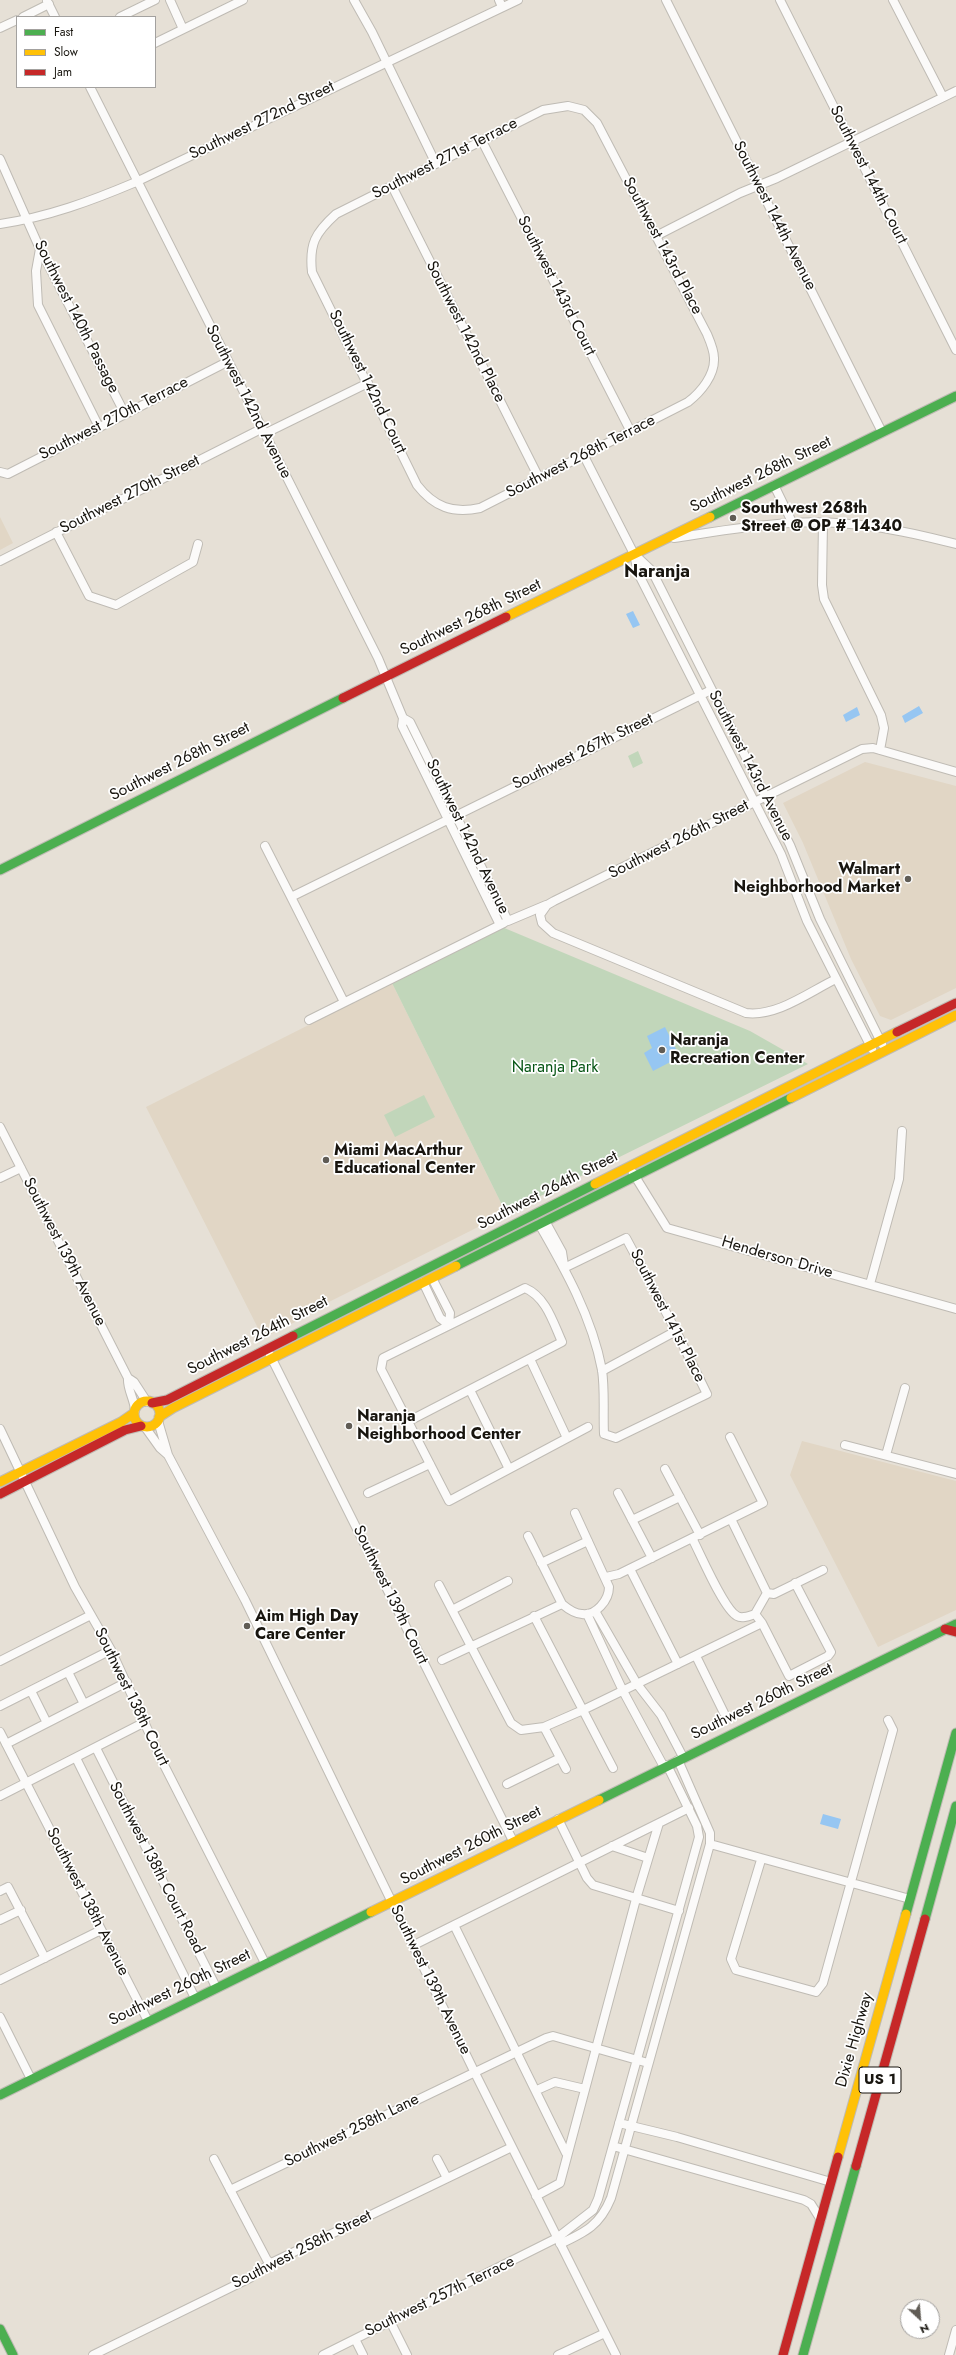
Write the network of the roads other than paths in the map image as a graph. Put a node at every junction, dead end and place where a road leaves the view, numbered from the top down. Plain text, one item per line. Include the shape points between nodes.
1 (155, 0) edge
2 (170, 0) edge
3 (243, 0) edge
4 (354, 0) edge
5 (518, 0) edge
6 (666, 0) edge
7 (780, 0) edge
8 (893, 0) edge
9 (48, 2) edge
10 (501, 4) edge
11 (25, 16) edge
12 (55, 16) edge
13 (122, 16) edge
14 (16, 20) edge
15 (0, 28) edge
16 (184, 29) junction
17 (156, 42) edge
18 (386, 62) junction
19 (90, 88) edge
20 (956, 91) edge
21 (943, 97) junction
22 (597, 123) joint
23 (482, 140) junction
24 (851, 142) junction
25 (0, 159) edge
26 (436, 164) junction
27 (136, 182) junction
28 (392, 186) junction
29 (759, 186) junction
30 (28, 220) junction
31 (0, 224) edge
32 (656, 236) junction
33 (40, 249) junction
34 (310, 254) joint
35 (956, 350) edge
36 (227, 362) junction
37 (712, 373) joint
38 (368, 383) junction
39 (956, 396) edge
40 (125, 414) junction
41 (99, 427) junction
42 (262, 431) junction
43 (631, 432) junction
44 (882, 432) junction
45 (584, 456) junction
46 (1, 473) edge
47 (539, 478) junction
48 (774, 485) junction
49 (436, 504) joint
50 (792, 522) junction
51 (822, 522) junction
52 (56, 532) junction
53 (663, 540) junction
54 (198, 544) dead end
55 (956, 544) edge
56 (634, 554) junction
57 (0, 561) edge
58 (385, 677) junction
59 (712, 690) junction
60 (700, 695) junction
61 (403, 718) junction
62 (880, 750) junction
63 (956, 772) edge
64 (766, 797) junction
65 (754, 802) junction
66 (456, 815) junction
67 (447, 819) junction
68 (265, 846) dead end
69 (0, 870) edge
70 (291, 898) junction
71 (547, 905) junction
72 (508, 921) junction
73 (500, 925) junction
74 (836, 979) junction
75 (344, 1002) junction
76 (956, 1003) edge
77 (956, 1015) edge
78 (308, 1020) dead end
79 (881, 1040) junction
80 (870, 1046) junction
81 (885, 1051) junction
82 (875, 1056) junction
83 (0, 1127) edge
84 (902, 1131) dead end
85 (630, 1166) junction
86 (21, 1168) junction
87 (635, 1176) junction
88 (0, 1178) edge
89 (542, 1223) junction
90 (564, 1268) junction
91 (432, 1278) junction
92 (423, 1282) junction
93 (870, 1284) junction
94 (443, 1299) junction
95 (434, 1304) junction
96 (956, 1308) edge
97 (449, 1325) junction
98 (676, 1330) junction
99 (267, 1348) junction
100 (272, 1358) junction
101 (530, 1359) junction
102 (602, 1371) junction
103 (128, 1378) junction
104 (905, 1388) dead end
105 (470, 1390) junction
106 (150, 1402) junction
107 (135, 1411) junction
108 (158, 1419) junction
109 (409, 1421) junction
110 (143, 1426) junction
111 (588, 1427) dead end
112 (0, 1429) edge
113 (730, 1437) dead end
114 (567, 1438) junction
115 (846, 1445) dead end
116 (168, 1455) junction
117 (886, 1455) junction
118 (430, 1464) junction
119 (508, 1468) junction
120 (665, 1469) dead end
121 (21, 1471) junction
122 (956, 1474) edge
123 (0, 1482) edge
124 (24, 1482) junction
125 (368, 1493) dead end
126 (618, 1493) dead end
127 (0, 1494) edge
128 (680, 1497) junction
129 (575, 1513) dead end
130 (731, 1519) junction
131 (632, 1520) junction
132 (528, 1536) dead end
133 (696, 1536) junction
134 (588, 1541) junction
135 (652, 1558) junction
136 (541, 1563) junction
137 (630, 1569) junction
138 (823, 1570) dead end
139 (606, 1577) junction
140 (508, 1581) dead end
141 (795, 1583) junction
142 (439, 1585) dead end
143 (767, 1592) junction
144 (562, 1604) junction
145 (452, 1610) junction
146 (595, 1611) junction
147 (587, 1614) junction
148 (755, 1614) junction
149 (91, 1615) junction
150 (534, 1616) junction
151 (762, 1623) junction
152 (956, 1624) edge
153 (945, 1629) junction
154 (956, 1632) edge
155 (471, 1646) junction
156 (616, 1647) junction
157 (111, 1650) junction
158 (605, 1652) junction
159 (696, 1656) junction
160 (442, 1660) dead end
161 (0, 1661) edge
162 (678, 1664) junction
163 (68, 1672) junction
164 (127, 1682) junction
165 (637, 1684) junction
166 (623, 1690) junction
167 (31, 1691) junction
168 (84, 1704) junction
169 (0, 1706) edge
170 (583, 1710) junction
171 (724, 1713) dead end
172 (888, 1720) dead end
173 (145, 1722) junction
174 (47, 1723) junction
175 (544, 1727) junction
176 (0, 1732) edge
177 (956, 1733) edge
178 (6, 1744) junction
179 (96, 1748) junction
180 (76, 1758) junction
181 (560, 1758) junction
182 (681, 1758) junction
183 (665, 1766) junction
184 (613, 1768) dead end
185 (566, 1769) dead end
186 (26, 1783) junction
187 (507, 1784) dead end
188 (0, 1796) edge
189 (956, 1806) edge
190 (689, 1808) junction
191 (558, 1819) junction
192 (659, 1823) junction
193 (513, 1841) junction
194 (710, 1844) junction
195 (612, 1846) junction
196 (648, 1858) junction
197 (761, 1860) junction
198 (580, 1863) junction
199 (850, 1883) junction
200 (0, 1891) edge
201 (636, 1899) junction
202 (910, 1900) junction
203 (393, 1902) junction
204 (20, 1910) junction
205 (679, 1911) junction
206 (0, 1920) edge
207 (454, 1925) junction
208 (101, 1930) junction
209 (414, 1945) junction
210 (45, 1958) junction
211 (265, 1963) junction
212 (0, 1980) edge
213 (216, 1987) junction
214 (194, 1998) junction
215 (0, 2017) edge
216 (148, 2021) junction
217 (4, 2033) edge
218 (595, 2048) junction
219 (517, 2052) junction
220 (636, 2060) junction
221 (648, 2063) junction
222 (474, 2072) junction
223 (31, 2079) junction
224 (585, 2089) junction
225 (537, 2090) junction
226 (0, 2095) edge
227 (619, 2123) junction
228 (631, 2126) junction
229 (613, 2146) junction
230 (512, 2147) junction
231 (624, 2150) junction
232 (566, 2153) junction
233 (214, 2159) dead end
234 (437, 2159) dead end
235 (447, 2178) junction
236 (831, 2182) junction
237 (230, 2190) junction
238 (536, 2196) junction
239 (821, 2220) junction
240 (559, 2241) junction
241 (271, 2263) junction
242 (390, 2321) junction
243 (0, 2329) edge
244 (956, 2330) edge
245 (605, 2333) junction
246 (355, 2339) junction
247 (13, 2355) edge
248 (93, 2355) edge
249 (323, 2355) edge
250 (363, 2355) edge
251 (407, 2355) edge
252 (558, 2355) edge
253 (616, 2355) edge
254 (783, 2355) edge
255 (803, 2355) edge
256 (949, 2355) edge

1 - 13 street
2 - 16 street
3 - 16 street
4 - 18 street
5 - 10 street, Southwest 272nd Street
6 - 29 street, Southwest 144th Avenue
7 - 24 street, Southwest 144th Court
8 - 21 street
9 - 11 street
9 - 12 street
10 - 18 street, Southwest 272nd Street
14 - 15 street
16 - 17 street
18 - 26 street
18 - 27 street, Southwest 272nd Street
19 - 27 street, Southwest 142nd Avenue
20 - 21 street
21 - 24 street
22 - 23 street, Southwest 271st Terrace via 584,110 568,106 542,110
22 - 32 street, Southwest 143rd Place
23 - 26 street, Southwest 271st Terrace
23 - 43 street, Southwest 143rd Court
24 - 29 street
24 - 35 street, Southwest 144th Court
25 - 30 street, Southwest 140th Passage
26 - 28 street, Southwest 271st Terrace
27 - 30 street, Southwest 272nd Street via 84,204
27 - 36 street, Southwest 142nd Avenue
28 - 34 street, Southwest 271st Terrace via 336,214 322,226
28 - 47 street, Southwest 142nd Place
29 - 32 street
29 - 44 street, Southwest 144th Avenue
30 - 31 street, Southwest 272nd Street
30 - 33 street, Southwest 140th Passage
32 - 37 street, Southwest 143rd Place via 707,334 714,358
33 - 40 street, Southwest 140th Passage
33 - 41 street via 36,271 38,305
34 - 38 street, Southwest 142nd Court via 312,272
36 - 40 street, Southwest 270th Terrace
36 - 42 street, Southwest 142nd Avenue
37 - 43 street, Southwest 268th Terrace via 697,396
38 - 42 street, Southwest 270th Street
38 - 49 street, Southwest 142nd Court via 417,485
39 - 44 main road, Southwest 268th Street
40 - 41 street, Southwest 270th Terrace
41 - 46 street, Southwest 270th Terrace via 8,474
42 - 52 street, Southwest 270th Street
42 - 58 street, Southwest 142nd Avenue via 378,658
43 - 45 street, Southwest 268th Terrace
44 - 48 main road, Southwest 268th Street
45 - 47 street, Southwest 268th Terrace
45 - 56 street, Southwest 143rd Avenue
47 - 49 street, Southwest 268th Terrace via 480,508 466,511 450,510
48 - 50 street
48 - 53 main road, Southwest 268th Street
50 - 51 street
50 - 53 street
51 - 55 street via 904,531
51 - 62 street via 824,599 882,715 884,728
52 - 54 street via 89,596 116,604 193,562
52 - 57 street, Southwest 270th Street
53 - 56 main road, Southwest 268th Street
56 - 58 main road, Southwest 268th Street
56 - 59 street, Southwest 143rd Avenue via 652,571
56 - 60 street, Southwest 143rd Avenue via 638,573
58 - 61 street, Southwest 142nd Avenue
58 - 69 main road, Southwest 268th Street
59 - 60 street, Southwest 267th Street
59 - 64 street, Southwest 143rd Avenue
60 - 65 street, Southwest 143rd Avenue
60 - 66 street, Southwest 267th Street
61 - 66 street, Southwest 142nd Avenue via 410,722
61 - 67 street, Southwest 142nd Avenue via 402,726
62 - 63 street, Southwest 266th Street
62 - 64 street, Southwest 266th Street via 868,748 855,752
64 - 65 street, Southwest 266th Street
64 - 79 street, Southwest 143rd Avenue via 790,845 820,920
65 - 71 street, Southwest 266th Street
65 - 74 street, Southwest 143rd Avenue via 781,854 807,921
66 - 67 street, Southwest 267th Street
66 - 72 street, Southwest 142nd Avenue
67 - 70 street, Southwest 267th Street
67 - 73 street, Southwest 142nd Avenue
68 - 70 street
70 - 75 street
71 - 72 street, Southwest 142nd Avenue
71 - 74 street, Southwest 266th Street via 540,915 542,923 553,933 737,1010 754,1014 775,1010
72 - 73 street
73 - 75 street
74 - 80 street, Southwest 143rd Avenue
75 - 78 street
76 - 79 main road, Southwest 264th Street
77 - 81 main road, Southwest 264th Street
79 - 80 main road, Southwest 264th Street
79 - 81 street, Southwest 143rd Avenue
80 - 82 street, Southwest 143rd Avenue
80 - 85 main road, Southwest 264th Street
81 - 82 main road, Southwest 264th Street
82 - 87 main road, Southwest 264th Street
83 - 86 street, Southwest 139th Avenue
84 - 93 street via 899,1179
85 - 87 street, Henderson Drive
85 - 99 main road, Southwest 264th Street
86 - 88 street
86 - 103 street, Southwest 139th Avenue
87 - 89 main road, Southwest 264th Street
87 - 93 street, Henderson Drive via 667,1228
89 - 90 street
89 - 91 main road, Southwest 264th Street
90 - 98 street, Southwest 141st Place via 626,1238
90 - 102 street via 591,1331
91 - 92 main road, Southwest 264th Street
91 - 94 street
92 - 95 street
92 - 100 main road, Southwest 264th Street
93 - 96 street, Henderson Drive
94 - 95 street
94 - 97 street via 450,1313
95 - 97 street via 440,1318
97 - 101 street via 525,1288 535,1292 542,1299 562,1342
97 - 109 street via 383,1358 382,1369
98 - 102 street
98 - 102 street, Southwest 141st Place via 707,1394 616,1438 604,1434
99 - 100 street, Southwest 139th Court
99 - 106 main road, Southwest 264th Street via 167,1400
100 - 108 main road, Southwest 264th Street via 173,1408
100 - 193 street, Southwest 139th Court
101 - 105 street
101 - 114 street
103 - 106 street, Southwest 139th Avenue
103 - 107 street, Southwest 139th Avenue
104 - 117 street
105 - 109 street
105 - 119 street
106 - 107 main road via 141,1403
106 - 108 main road via 159,1410
107 - 110 main road via 136,1421
107 - 121 main road via 121,1422
108 - 110 main road via 152,1426
108 - 116 street, Southwest 139th Avenue
109 - 118 street
110 - 116 street, Southwest 139th Avenue
110 - 124 main road via 125,1430
111 - 114 street
112 - 121 street, Southwest 138th Court
113 - 130 street via 763,1503
114 - 119 street
115 - 117 street
116 - 203 street, Southwest 139th Avenue via 244,1600
117 - 122 street
118 - 119 street via 449,1501
118 - 125 street
120 - 128 street
121 - 123 main road
121 - 124 street, Southwest 138th Court
124 - 127 main road
124 - 149 street, Southwest 138th Court
126 - 131 street
128 - 131 street
128 - 133 street
129 - 134 street
130 - 133 street
130 - 143 street
131 - 135 street
132 - 136 street
133 - 135 street
133 - 148 street via 726,1605 736,1616
134 - 136 street
134 - 139 street
135 - 137 street
136 - 144 street
137 - 139 street
137 - 162 street
138 - 141 street
139 - 146 street via 609,1592
140 - 145 street
141 - 143 street via 774,1594
141 - 151 street via 831,1652 828,1656 789,1676
142 - 145 street
143 - 148 street
144 - 147 street via 578,1614
144 - 150 street
145 - 155 street
146 - 147 street
146 - 156 street
147 - 158 street
148 - 151 street
149 - 157 street, Southwest 138th Court
149 - 161 street
150 - 155 street
150 - 170 street
151 - 159 street
152 - 153 main road, Southwest 260th Street
153 - 154 main road
153 - 182 main road, Southwest 260th Street
155 - 160 street
155 - 175 street via 512,1723 521,1730
156 - 158 street
156 - 165 street
157 - 163 street
157 - 164 street, Southwest 138th Court
158 - 166 street
159 - 162 street
159 - 171 street
162 - 165 street
163 - 167 street
163 - 168 street
164 - 168 street
164 - 173 street, Southwest 138th Court
165 - 166 street
165 - 182 street via 661,1715
166 - 170 street
166 - 183 street
167 - 169 street
167 - 174 street
168 - 174 street
170 - 175 street
170 - 184 street
172 - 199 street via 893,1730
173 - 179 street
173 - 211 street, Southwest 138th Court
174 - 178 street
175 - 181 street
176 - 178 street, Southwest 138th Avenue
177 - 202 main road, Dixie Highway / US 1
178 - 186 street, Southwest 138th Avenue
179 - 180 street
179 - 213 street, Southwest 138th Court Road
180 - 186 street
180 - 214 street, Southwest 138th Court Road
181 - 185 street
181 - 187 street
182 - 183 main road, Southwest 260th Street
182 - 194 street via 707,1827
183 - 190 street
183 - 191 main road, Southwest 260th Street
186 - 188 street
186 - 208 street, Southwest 138th Avenue
189 - 255 main road, US 1
190 - 192 street
190 - 205 street via 697,1826 698,1837
191 - 193 main road, Southwest 260th Street
191 - 198 street
192 - 195 street
192 - 196 street
193 - 203 main road, Southwest 260th Street
194 - 197 street
194 - 221 street
195 - 196 street
195 - 198 street
196 - 201 street
197 - 199 street
197 - 199 street via 731,1959 736,1970 816,1992 823,1983
198 - 201 street via 593,1885
198 - 207 street
199 - 202 street
200 - 204 street via 8,1887
201 - 205 street
201 - 218 street
202 - 236 main road, Dixie Highway / US 1
203 - 209 street, Southwest 139th Avenue
203 - 211 main road, Southwest 260th Street
204 - 206 street
204 - 210 street
205 - 220 street
207 - 209 street
207 - 219 street
208 - 210 street
208 - 216 street, Southwest 138th Avenue
209 - 222 street, Southwest 139th Avenue
210 - 212 street
211 - 213 main road, Southwest 260th Street
213 - 214 main road, Southwest 260th Street
214 - 216 main road, Southwest 260th Street
215 - 217 street
216 - 223 main road, Southwest 260th Street
217 - 223 street
218 - 219 street, Southwest 258th Lane via 553,2036
218 - 220 street, Southwest 258th Lane
218 - 224 street
219 - 222 street, Southwest 258th Lane
219 - 225 street
220 - 221 street, Southwest 258th Lane
220 - 227 street
221 - 228 street
222 - 230 street, Southwest 139th Avenue
222 - 237 street, Southwest 258th Lane
223 - 226 main road, Southwest 260th Street
224 - 225 street via 555,2082
224 - 232 street
225 - 232 street
227 - 228 street
227 - 229 street
228 - 231 street
228 - 236 street
229 - 231 street
229 - 240 street via 593,2210
230 - 235 street, Southwest 258th Street
230 - 238 street, Southwest 139th Avenue
231 - 239 street via 807,2201
231 - 240 street via 611,2198 601,2219 582,2234
232 - 238 street via 560,2183
233 - 237 street
234 - 235 street
235 - 241 street, Southwest 258th Street
236 - 239 main road, Dixie Highway / US 1
237 - 241 street via 267,2260
238 - 240 street, Southwest 139th Avenue
239 - 254 main road, Dixie Highway / US 1
240 - 242 street, Southwest 257th Terrace
240 - 245 street, Southwest 139th Avenue
241 - 248 street, Southwest 258th Street via 250,2278
242 - 246 street, Southwest 257th Terrace
242 - 251 street
243 - 247 main road
244 - 256 street
245 - 252 street
245 - 253 street, Southwest 139th Avenue
246 - 249 street, Southwest 257th Terrace
246 - 250 street

